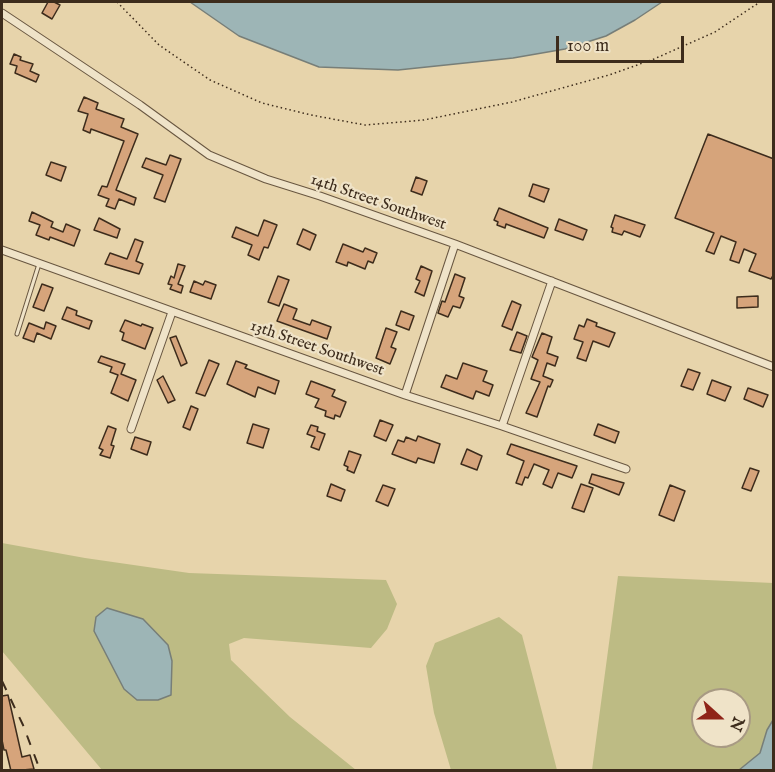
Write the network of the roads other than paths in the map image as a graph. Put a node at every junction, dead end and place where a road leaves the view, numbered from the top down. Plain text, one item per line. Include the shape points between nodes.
1 (2, 13) edge
2 (455, 244) junction
3 (2, 250) edge
4 (39, 263) junction
5 (552, 281) junction
6 (172, 312) junction
7 (17, 334) dead end
8 (774, 367) edge
9 (405, 395) junction
10 (502, 426) junction
11 (130, 429) dead end
12 (626, 469) dead end

1 - 2 street, 14th Street Southwest via 209,155 266,179
2 - 5 street, 14th Street Southwest
2 - 9 street
3 - 4 street, 13th Street Southwest
4 - 6 street, 13th Street Southwest
4 - 7 lane
5 - 8 street, 14th Street Southwest
5 - 10 street
6 - 9 street, 13th Street Southwest
6 - 11 street
9 - 10 street, 13th Street Southwest
10 - 12 street, 13th Street Southwest

